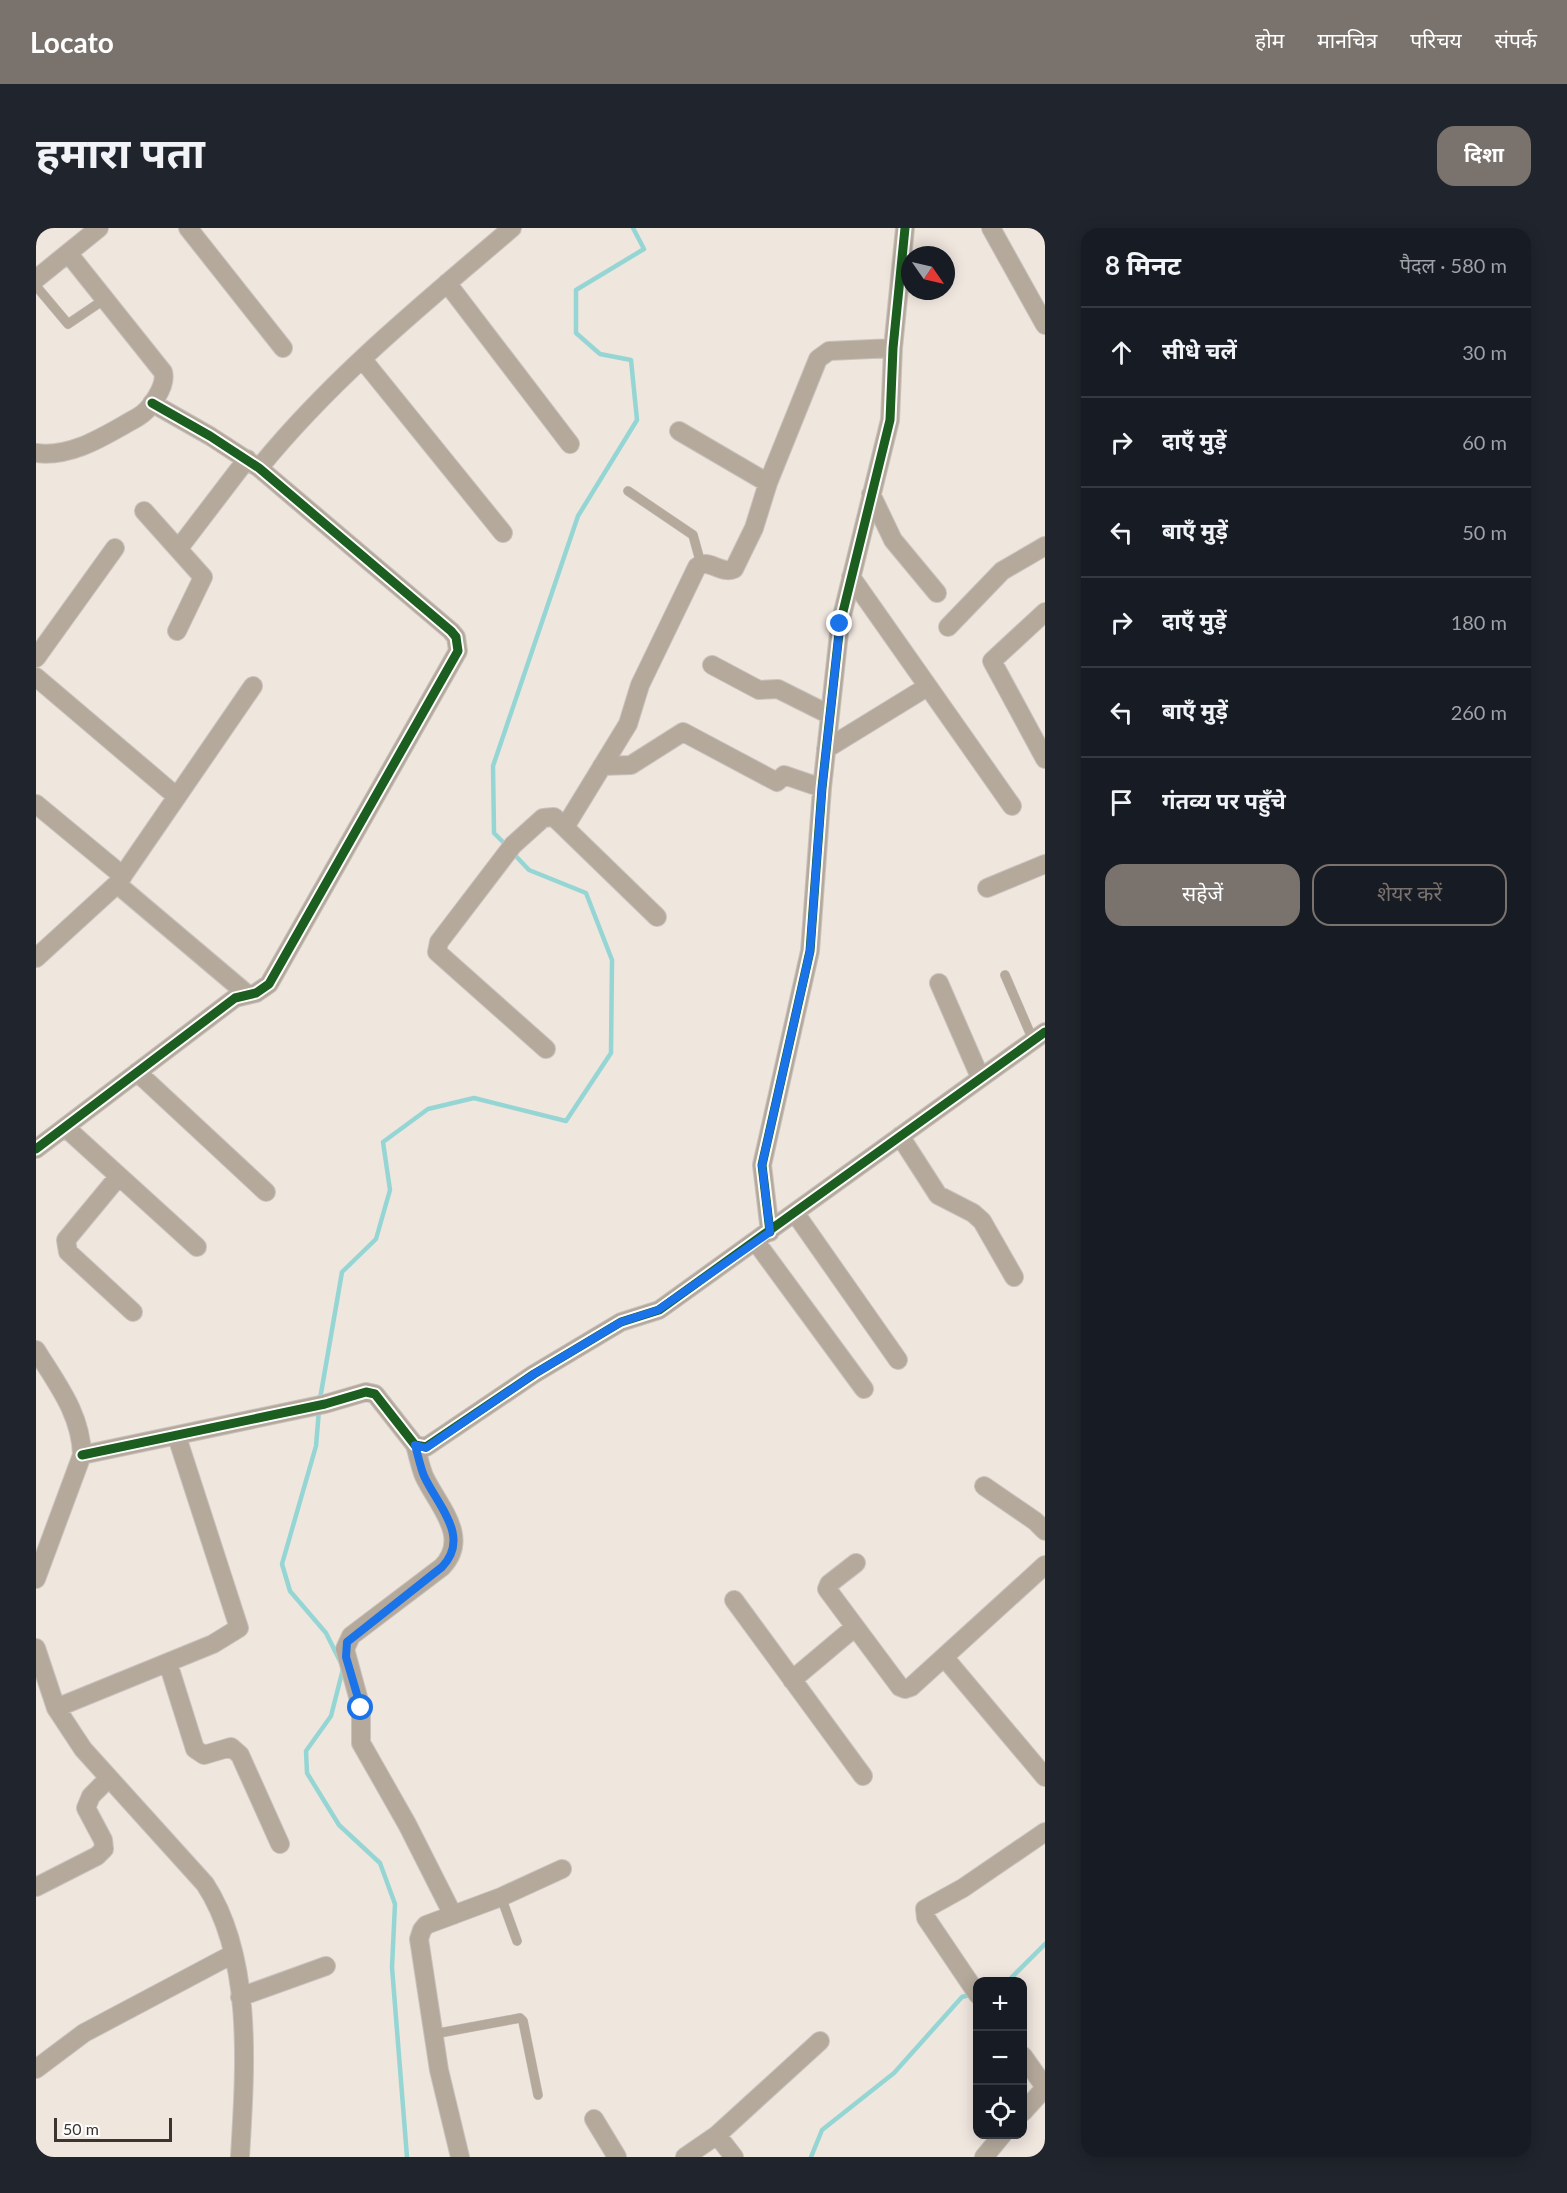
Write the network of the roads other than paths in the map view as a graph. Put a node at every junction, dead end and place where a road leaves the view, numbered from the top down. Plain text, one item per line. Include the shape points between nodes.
1 (99, 228) edge
2 (188, 228) edge
3 (512, 228) edge
4 (905, 228) edge
5 (991, 228) edge
6 (68, 253) junction
7 (36, 279) edge
8 (447, 283) junction
9 (36, 286) edge
10 (105, 299) junction
11 (1045, 325) edge
12 (283, 348) dead end
13 (893, 348) junction
14 (363, 360) junction
15 (152, 402) junction
16 (679, 431) dead end
17 (570, 444) dead end
18 (36, 453) edge
19 (253, 464) junction
20 (768, 483) junction
21 (628, 491) dead end
22 (871, 494) junction
23 (144, 511) dead end
24 (503, 533) dead end
25 (1045, 546) edge
26 (115, 548) dead end
27 (178, 548) junction
28 (701, 564) junction
29 (850, 577) junction
30 (937, 593) dead end
31 (1045, 612) edge
32 (948, 627) dead end
33 (177, 631) dead end
34 (36, 658) edge
35 (712, 665) dead end
36 (36, 677) edge
37 (253, 686) dead end
38 (927, 687) junction
39 (830, 715) junction
40 (826, 749) junction
41 (1045, 759) edge
42 (602, 766) junction
43 (822, 788) junction
44 (176, 796) junction
45 (36, 804) edge
46 (1012, 806) dead end
47 (565, 827) junction
48 (1045, 864) edge
49 (120, 880) junction
50 (987, 888) dead end
51 (657, 917) dead end
52 (36, 958) edge
53 (1005, 975) dead end
54 (939, 983) dead end
55 (247, 994) junction
56 (1039, 1036) edge
57 (546, 1049) dead end
58 (137, 1072) junction
59 (980, 1077) junction
60 (65, 1127) junction
61 (900, 1136) junction
62 (36, 1149) edge
63 (118, 1176) junction
64 (266, 1192) dead end
65 (795, 1213) junction
66 (763, 1237) junction
67 (197, 1247) dead end
68 (1014, 1277) dead end
69 (133, 1312) dead end
70 (36, 1350) edge
71 (898, 1360) dead end
72 (864, 1389) dead end
73 (177, 1437) junction
74 (415, 1445) junction
75 (82, 1455) junction
76 (984, 1486) dead end
77 (1045, 1531) edge
78 (856, 1563) dead end
79 (1045, 1565) edge
80 (36, 1579) edge
81 (734, 1600) dead end
82 (855, 1627) junction
83 (36, 1648) edge
84 (944, 1657) junction
85 (168, 1663) junction
86 (792, 1680) junction
87 (43, 1690) edge
88 (56, 1707) junction
89 (863, 1776) dead end
90 (1045, 1777) edge
91 (109, 1778) junction
92 (1045, 1832) edge
93 (280, 1844) dead end
94 (562, 1869) dead end
95 (36, 1887) edge
96 (501, 1897) junction
97 (453, 1915) junction
98 (517, 1941) dead end
99 (232, 1954) junction
100 (326, 1966) dead end
101 (973, 1989) edge
102 (240, 1997) junction
103 (434, 2034) junction
104 (820, 2041) dead end
105 (1027, 2062) edge
106 (36, 2069) edge
107 (1045, 2088) edge
108 (538, 2095) dead end
109 (1027, 2108) edge
110 (594, 2119) dead end
111 (717, 2135) junction
112 (999, 2139) edge
113 (240, 2157) edge
114 (460, 2157) edge
115 (617, 2157) edge
116 (685, 2157) edge
117 (734, 2157) edge
118 (984, 2157) edge

1 - 6 street
2 - 12 street
3 - 8 street
4 - 13 street
5 - 11 street
6 - 7 street
6 - 10 street
8 - 14 street
8 - 17 street
9 - 10 lane via 68,324
10 - 15 street via 163,372 164,380
13 - 20 street via 823,353
13 - 22 street via 890,420
14 - 19 street
14 - 24 street
15 - 18 street via 138,417 72,450
15 - 19 street
16 - 20 street
19 - 27 street
19 - 55 street via 451,631 458,651 269,984
20 - 28 street via 758,518 734,569 726,571
21 - 28 lane via 693,535
22 - 29 street
22 - 30 street via 893,540
23 - 27 street
25 - 32 street via 1002,571
26 - 34 street
27 - 33 street via 203,577
28 - 42 street via 640,685 628,724
29 - 38 street
29 - 39 street via 840,624
31 - 41 street via 992,661
35 - 39 street via 759,690 778,689
36 - 44 street
37 - 44 street
38 - 40 street
38 - 46 street
39 - 40 street
40 - 43 street
42 - 43 street via 631,765 683,732 777,782 784,775
42 - 47 street
43 - 66 street via 810,951 762,1165
44 - 49 street
45 - 49 street
47 - 51 street
47 - 57 street via 554,817 543,818 513,845 439,942 437,952
48 - 50 street
49 - 52 street
49 - 55 street
53 - 56 lane
54 - 59 street
55 - 58 street via 235,998
56 - 59 street
58 - 60 street
58 - 64 street
59 - 61 street
60 - 62 street
60 - 63 street
61 - 65 street
61 - 68 street via 938,1196 982,1221
63 - 67 street
63 - 69 street via 65,1246
65 - 66 street
65 - 71 street
66 - 72 street
66 - 74 street via 658,1310 621,1322 534,1374 426,1448
70 - 75 street via 74,1413 82,1437
73 - 74 street via 366,1392 375,1394
73 - 75 street
73 - 85 street via 239,1623 235,1632
74 - 97 street via 423,1474 453,1528 455,1548 442,1567 351,1636 345,1649 361,1708 361,1743
75 - 80 street
76 - 77 street
78 - 82 street via 827,1589
79 - 84 street
81 - 86 street
82 - 84 street via 905,1689
82 - 86 street
83 - 87 street
84 - 90 street
85 - 88 street
85 - 93 street via 195,1749 204,1755 231,1747 240,1755
86 - 89 street
87 - 88 street
88 - 91 street via 82,1749
91 - 95 street via 91,1796 86,1808 104,1849 98,1856
91 - 99 street via 205,1884 228,1927
92 - 101 street via 926,1909 926,1918
94 - 96 street
96 - 97 street
96 - 98 lane
97 - 103 street via 426,1925 420,1939
99 - 102 street
99 - 106 street via 84,2033
100 - 102 street
102 - 113 street via 245,2048
103 - 108 lane via 520,2018
103 - 114 street
104 - 111 street
105 - 107 street
107 - 109 street
110 - 115 street
111 - 116 street
111 - 117 street
112 - 118 street

